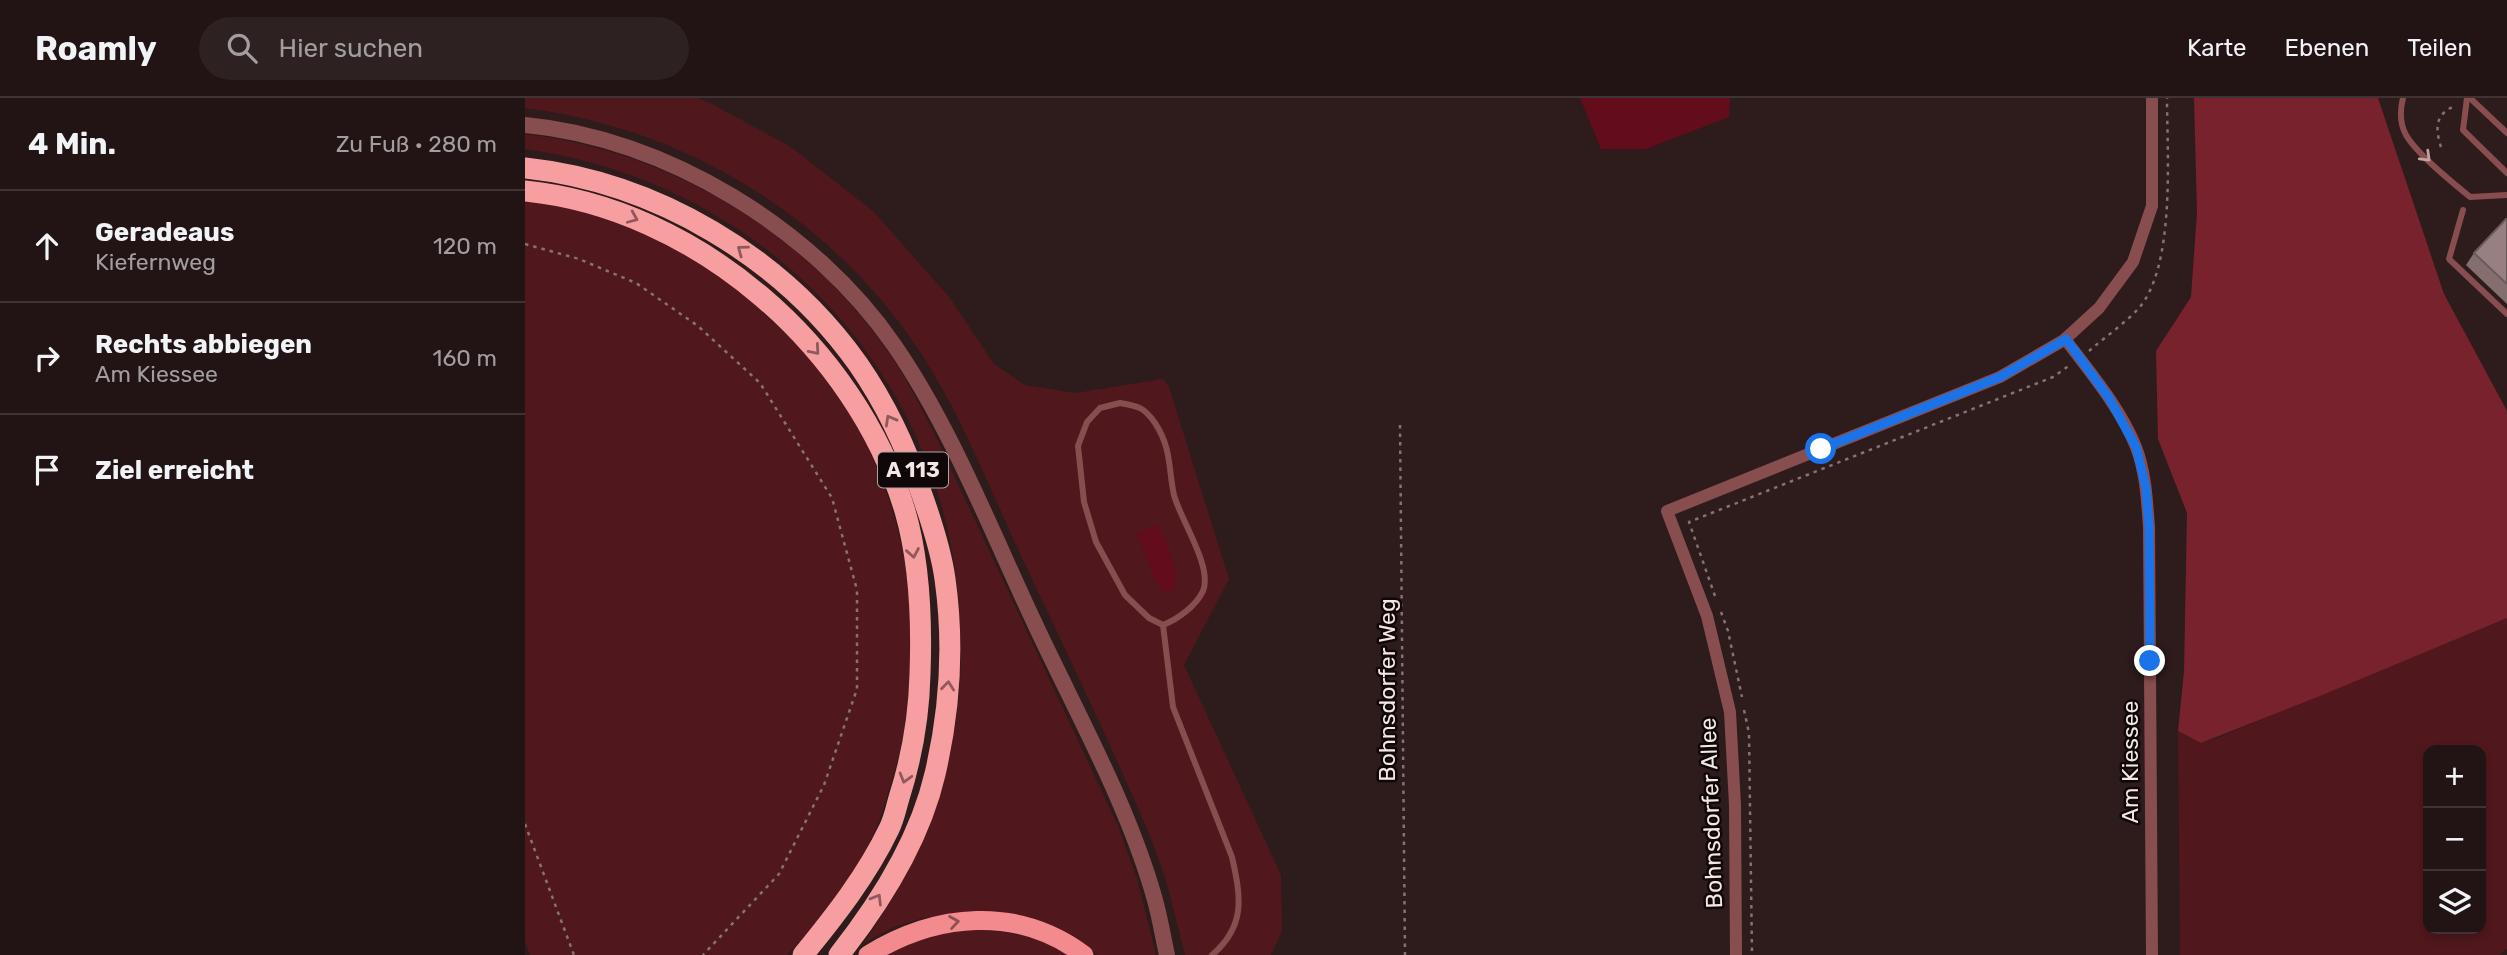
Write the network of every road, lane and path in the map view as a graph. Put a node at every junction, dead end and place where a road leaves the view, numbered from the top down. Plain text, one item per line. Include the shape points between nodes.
1 (2153, 98) edge
2 (2167, 98) edge
3 (2403, 98) edge
4 (2467, 100) edge
5 (525, 125) edge
6 (2507, 133) edge
7 (2441, 147) dead end
8 (525, 168) edge
9 (2507, 173) edge
10 (525, 191) edge
11 (2507, 195) edge
12 (2463, 210) dead end
13 (525, 244) edge
14 (2507, 314) edge
15 (2066, 339) junction
16 (2080, 358) junction
17 (1400, 425) dead end
18 (1715, 595) dead end
19 (1719, 607) dead end
20 (1163, 625) junction
21 (525, 824) edge
22 (574, 955) edge
23 (703, 955) edge
24 (803, 955) edge
25 (839, 955) edge
26 (868, 955) edge
27 (1084, 955) edge
28 (1167, 955) edge
29 (1212, 955) edge
30 (1405, 955) edge
31 (1736, 955) edge
32 (1752, 955) edge
33 (2152, 955) edge

1 - 15 street via 2152,206 2133,262 2099,308
2 - 16 path via 2167,201 2160,268 2140,307
3 -> 11 lane via 2401,123 2407,136 2453,182 2470,197
4 - 6 lane
4 - 7 path via 2440,116 2436,124
4 - 9 lane via 2463,130
5 - 28 street via 640,153 734,197 810,252 855,296 893,344 956,456 1109,782 1139,852
25 -> 8 highway, A 113 via 911,841 935,774 943,726 951,649 945,577 908,454 859,365 831,330 789,288 732,243 641,197 595,181
10 -> 24 highway via 628,215 714,261 757,292 792,324 841,383 870,432 904,510 915,561 921,643 919,699 908,770 890,827 855,887
12 - 14 lane via 2449,259
13 - 23 path via 579,258 636,283 698,326 760,383 832,498 857,590 857,689 824,785 779,874
15 - 16 street, Am Kiessee
15 - 31 street, Bohnsdorfer Allee via 2000,377 1667,511 1707,616 1730,712
16 - 18 path via 2053,376 1689,522
16 - 33 street, Am Kiessee via 2136,447 2146,488
17 - 30 path, Bohnsdorfer Weg
19 - 32 path via 1749,733
20 - 20 lane via 1125,595 1096,542 1084,502 1078,446 1087,422 1100,408 1120,403 1142,407 1155,424 1170,458 1174,495 1205,579 1196,600 1181,616
20 - 29 lane via 1173,707 1237,880 1238,916 1224,945
21 - 22 path
26 -> 27 highway via 911,933 962,920 1041,931

